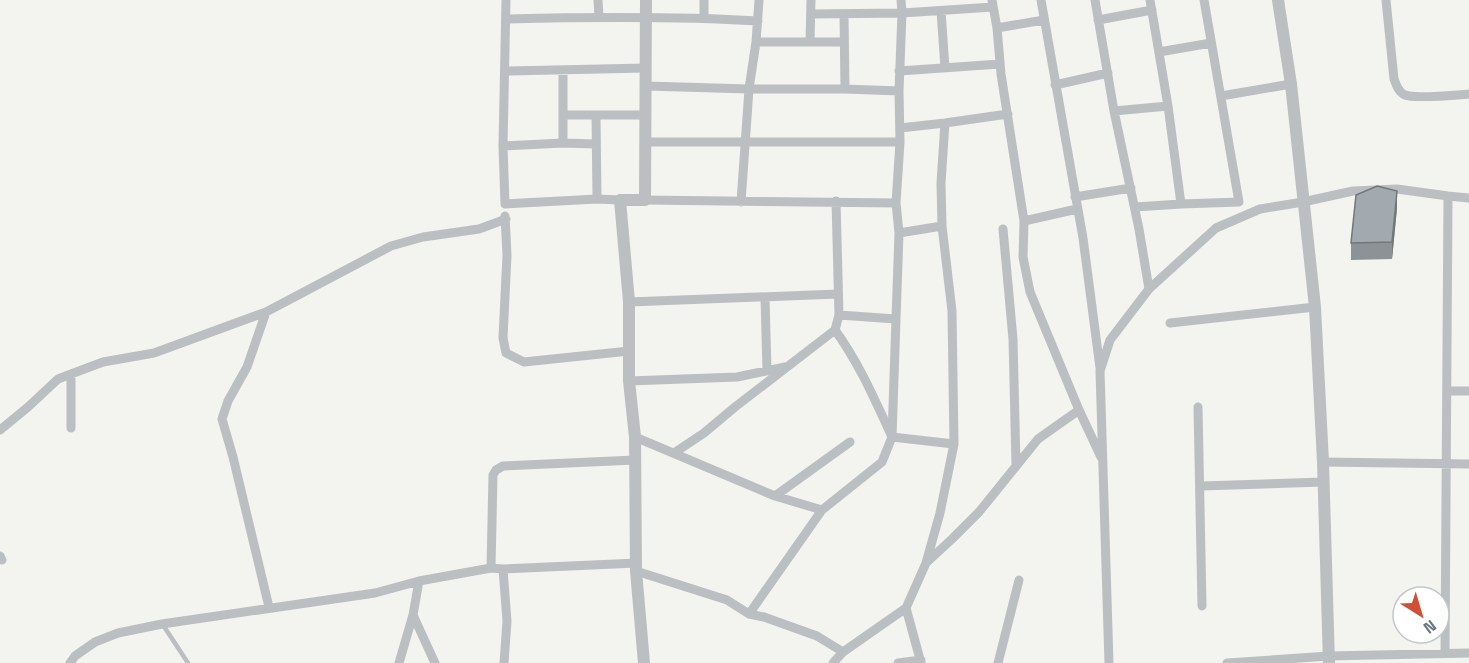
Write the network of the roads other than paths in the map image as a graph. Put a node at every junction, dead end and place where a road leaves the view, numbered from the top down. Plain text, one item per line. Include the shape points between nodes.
1 (506, 0) edge
2 (598, 0) edge
3 (646, 0) edge
4 (704, 0) edge
5 (759, 0) edge
6 (811, 0) edge
7 (901, 0) edge
8 (1041, 0) edge
9 (1095, 0) edge
10 (1150, 0) edge
11 (1215, 0) edge
12 (1278, 0) edge
13 (1386, 0) edge
14 (1204, 1) edge
15 (993, 4) edge
16 (1152, 10) junction
17 (941, 11) junction
18 (902, 13) junction
19 (812, 14) junction
20 (844, 14) junction
21 (599, 17) junction
22 (645, 18) junction
23 (704, 18) junction
24 (506, 19) junction
25 (1044, 20) junction
26 (1098, 20) junction
27 (758, 21) junction
28 (998, 28) junction
29 (756, 42) junction
30 (810, 42) junction
31 (844, 42) junction
32 (1211, 43) junction
33 (1159, 52) junction
34 (1000, 64) junction
35 (646, 68) junction
36 (945, 68) junction
37 (563, 70) junction
38 (505, 71) junction
39 (899, 71) junction
40 (1108, 73) junction
41 (1291, 84) junction
42 (1055, 85) junction
43 (646, 86) junction
44 (748, 89) junction
45 (844, 89) junction
46 (899, 91) junction
47 (1469, 94) edge
48 (1221, 96) junction
49 (1168, 106) junction
50 (1114, 111) junction
51 (1008, 114) junction
52 (563, 115) junction
53 (596, 115) junction
54 (646, 115) junction
55 (945, 123) junction
56 (900, 128) junction
57 (646, 142) junction
58 (745, 142) junction
59 (900, 142) junction
60 (563, 143) junction
61 (596, 144) junction
62 (503, 146) junction
63 (1131, 188) junction
64 (1448, 196) junction
65 (1075, 197) junction
66 (1469, 198) edge
67 (597, 199) junction
68 (620, 200) junction
69 (645, 200) junction
70 (836, 201) junction
71 (741, 202) junction
72 (1239, 202) junction
73 (1303, 202) junction
74 (896, 203) junction
75 (505, 204) junction
76 (1181, 204) junction
77 (1135, 207) junction
78 (1077, 209) junction
79 (1260, 209) junction
80 (506, 219) junction
81 (1024, 221) junction
82 (942, 226) junction
83 (1003, 229) dead end
84 (899, 232) junction
85 (1149, 289) junction
86 (838, 294) junction
87 (765, 297) junction
88 (629, 302) junction
89 (1315, 307) junction
90 (266, 312) junction
91 (839, 315) junction
92 (897, 319) junction
93 (1170, 323) dead end
94 (835, 330) junction
95 (629, 351) junction
96 (790, 365) junction
97 (1100, 370) junction
98 (767, 371) junction
99 (70, 374) junction
100 (629, 381) junction
101 (1447, 391) junction
102 (1469, 391) edge
103 (1198, 407) dead end
104 (1079, 410) junction
105 (71, 429) dead end
106 (0, 430) edge
107 (635, 437) junction
108 (892, 437) junction
109 (850, 442) dead end
110 (954, 444) junction
111 (674, 453) junction
112 (635, 460) junction
113 (1103, 462) junction
114 (1323, 462) junction
115 (1447, 464) junction
116 (1469, 464) edge
117 (1016, 465) junction
118 (1323, 482) junction
119 (1201, 486) junction
120 (775, 496) junction
121 (822, 510) junction
122 (926, 562) junction
123 (637, 567) junction
124 (491, 568) junction
125 (503, 569) junction
126 (1019, 580) dead end
127 (419, 581) junction
128 (1202, 606) dead end
129 (269, 607) junction
130 (906, 608) junction
131 (749, 614) junction
132 (413, 615) junction
133 (162, 624) junction
134 (843, 652) junction
135 (1445, 653) junction
136 (1469, 653) edge
137 (1329, 659) edge
138 (921, 662) edge
139 (70, 663) edge
140 (188, 663) edge
141 (399, 663) edge
142 (435, 663) edge
143 (504, 663) edge
144 (644, 663) edge
145 (833, 663) edge
146 (898, 663) edge
147 (998, 663) edge
148 (1109, 663) edge
149 (1227, 663) edge

1 - 24 street
2 - 21 street
3 - 22 street
4 - 23 street
5 - 27 street
6 - 19 street
7 - 18 street
8 - 25 street
9 - 26 street
10 - 16 street
11 - 14 street
12 - 41 street
13 - 47 street via 1394,79 1399,90 1406,96
14 - 32 street
15 - 17 street
15 - 28 street
16 - 26 street
16 - 33 street
17 - 18 street
17 - 36 street
18 - 20 street
18 - 39 street
19 - 20 street
19 - 30 street
20 - 31 street
21 - 22 street
21 - 24 street
22 - 23 street
22 - 35 street
23 - 27 street
24 - 38 street
25 - 28 street
25 - 42 street
26 - 40 street
27 - 29 street
28 - 34 street
29 - 30 street
29 - 44 street
30 - 31 street
31 - 45 street
32 - 33 street
32 - 48 street
33 - 49 street
34 - 36 street
34 - 51 street
35 - 37 street
35 - 43 street
36 - 39 street
37 - 38 street
37 - 52 street
38 - 62 street
39 - 46 street
40 - 42 street
40 - 50 street
41 - 48 street
41 - 73 street
42 - 65 street
43 - 44 street
43 - 54 street
44 - 45 street
44 - 58 street
45 - 46 street
46 - 56 street
48 - 72 street
49 - 50 street
49 - 76 street
50 - 63 street
51 - 55 street
51 - 81 street
52 - 53 street
52 - 60 street
53 - 54 street
53 - 61 street
54 - 57 street
55 - 56 street
55 - 82 street
56 - 59 street
57 - 58 street
57 - 69 street
58 - 59 street
58 - 71 street
59 - 74 street
60 - 61 street
60 - 62 street
61 - 67 street
62 - 75 street
63 - 65 street
63 - 77 street
64 - 66 street
64 - 73 street via 1397,189 1353,191
64 - 101 street
65 - 78 street
67 - 68 street
67 - 75 street
68 - 69 street
68 - 88 street
69 - 71 street
70 - 71 street
70 - 74 street
70 - 86 street
72 - 76 street
72 - 79 street
73 - 79 street
73 - 89 street
74 - 84 street
75 - 80 street
76 - 77 street
77 - 85 street
78 - 81 street
78 - 97 street
79 - 85 street via 1216,228
80 - 90 street via 479,229 391,246
80 - 95 street via 506,353 524,362
81 - 104 street via 1023,258 1030,292
82 - 84 street
82 - 110 street via 952,311
83 - 117 street
84 - 92 street
85 - 97 street via 1110,340
86 - 87 street
86 - 91 street
87 - 88 street
87 - 98 street
88 - 95 street
89 - 93 street
89 - 114 street
90 - 99 street via 154,353 103,362
90 - 129 street via 248,367 222,419
91 - 92 street
91 - 94 street
92 - 108 street
94 - 96 street
94 - 108 street via 870,388
95 - 100 street
96 - 98 street
96 - 111 street
97 - 113 street
98 - 100 street via 737,377
99 - 105 street
99 - 106 street via 58,379
100 - 107 street
101 - 102 street
101 - 115 street
103 - 119 street
104 - 113 street
104 - 117 street via 1038,439
107 - 111 street
107 - 112 street
108 - 110 street
108 - 121 street via 882,462
109 - 120 street
110 - 122 street
111 - 120 street
112 - 123 street
112 - 124 street via 503,466 495,470
113 - 148 street
114 - 115 street
114 - 118 street
115 - 116 street
115 - 135 street
117 - 122 street via 979,512
118 - 119 street
118 - 137 street
119 - 128 street
120 - 121 street
121 - 131 street
122 - 130 street
123 - 125 street
123 - 131 street via 727,600
123 - 144 street
124 - 125 street
124 - 127 street
125 - 143 street via 507,621
126 - 147 street
127 - 129 street via 375,593
127 - 132 street
129 - 133 street
130 - 134 street
130 - 138 street
131 - 134 street via 817,636
132 - 141 street
132 - 142 street
133 - 139 street via 95,642
133 - 140 lane
134 - 145 street
135 - 136 street
135 - 137 street
137 - 149 street
138 - 146 street

